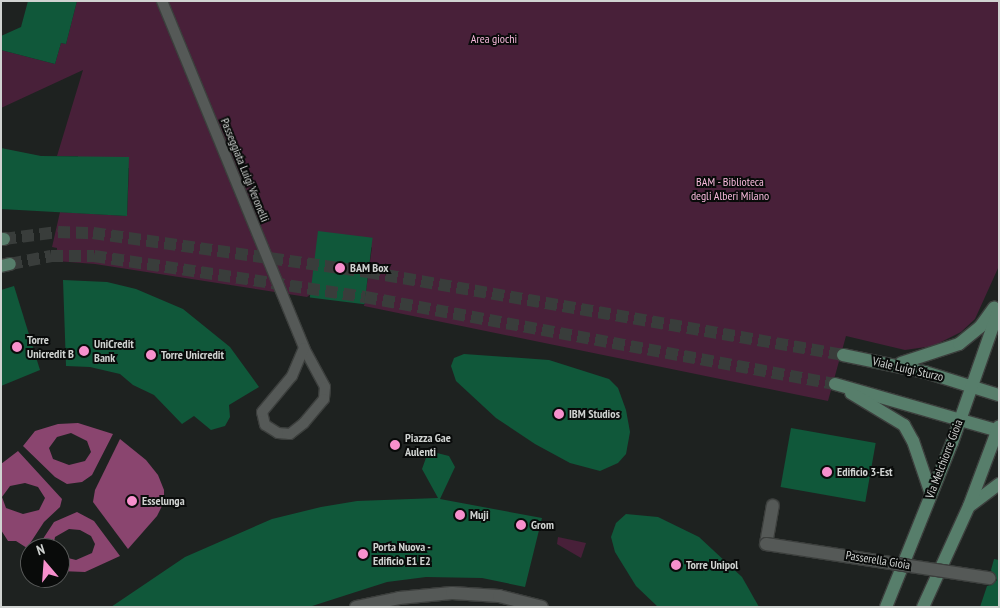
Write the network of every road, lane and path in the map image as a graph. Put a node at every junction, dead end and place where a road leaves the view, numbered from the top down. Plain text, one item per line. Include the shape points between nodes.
1 (162, 1) edge
2 (999, 302) edge
3 (999, 309) edge
4 (304, 348) junction
5 (843, 355) tunnel mouth
6 (896, 364) junction
7 (971, 386) junction
8 (999, 394) edge
9 (960, 418) junction
10 (998, 429) edge
11 (999, 484) edge
12 (931, 494) junction
13 (773, 506) dead end
14 (969, 506) junction
15 (989, 578) dead end
16 (356, 607) edge
17 (542, 607) edge
18 (886, 607) edge
19 (923, 607) edge

1 - 4 lane, Passeggiata Luigi Veronelli
2 - 6 main road via 980,327 959,344 928,357
3 - 7 main road, Via Melchiorre Gioia
4 - 4 lane, Passeggiata Luigi Veronelli via 292,376 262,412 265,425 278,433 290,434 297,430 326,395
5 - 6 main road, Viale Luigi Sturzo
6 - 7 main road, Viale Luigi Sturzo
7 - 8 main road, Viale Luigi Sturzo
7 - 9 main road, Via Melchiorre Gioia
9 - 10 main road
9 - 12 main road, Via Melchiorre Gioia
9 - 12 main road via 835,384 884,410 904,425 913,440
10 - 14 main road
11 - 14 main road
12 - 18 main road, Via Melchiorre Gioia
13 - 15 street, Passerella Gioia, bridge via 766,544
14 - 19 main road
16 - 17 street via 399,598 452,593 499,596

